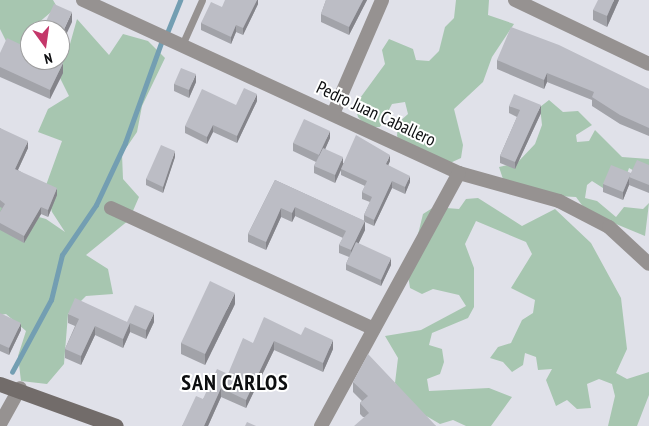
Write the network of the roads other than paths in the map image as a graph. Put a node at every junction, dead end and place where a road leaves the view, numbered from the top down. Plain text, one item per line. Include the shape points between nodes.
1 (83, 0) edge
2 (202, 0) edge
3 (382, 0) edge
4 (515, 0) edge
5 (182, 45) junction
6 (649, 64) edge
7 (333, 114) junction
8 (459, 173) junction
9 (111, 208) dead end
10 (649, 264) edge
11 (374, 329) junction
12 (0, 384) edge
13 (20, 388) junction
14 (0, 424) edge
15 (116, 426) edge
16 (321, 426) edge

1 - 5 street, Pedro Juan Caballero
2 - 5 lane
3 - 7 street
4 - 6 street
5 - 7 street, Pedro Juan Caballero
7 - 8 street, Pedro Juan Caballero
8 - 10 street, Pedro Juan Caballero via 559,202 609,227
8 - 11 street
9 - 11 street
11 - 16 street
12 - 13 street
13 - 14 street
13 - 15 street

